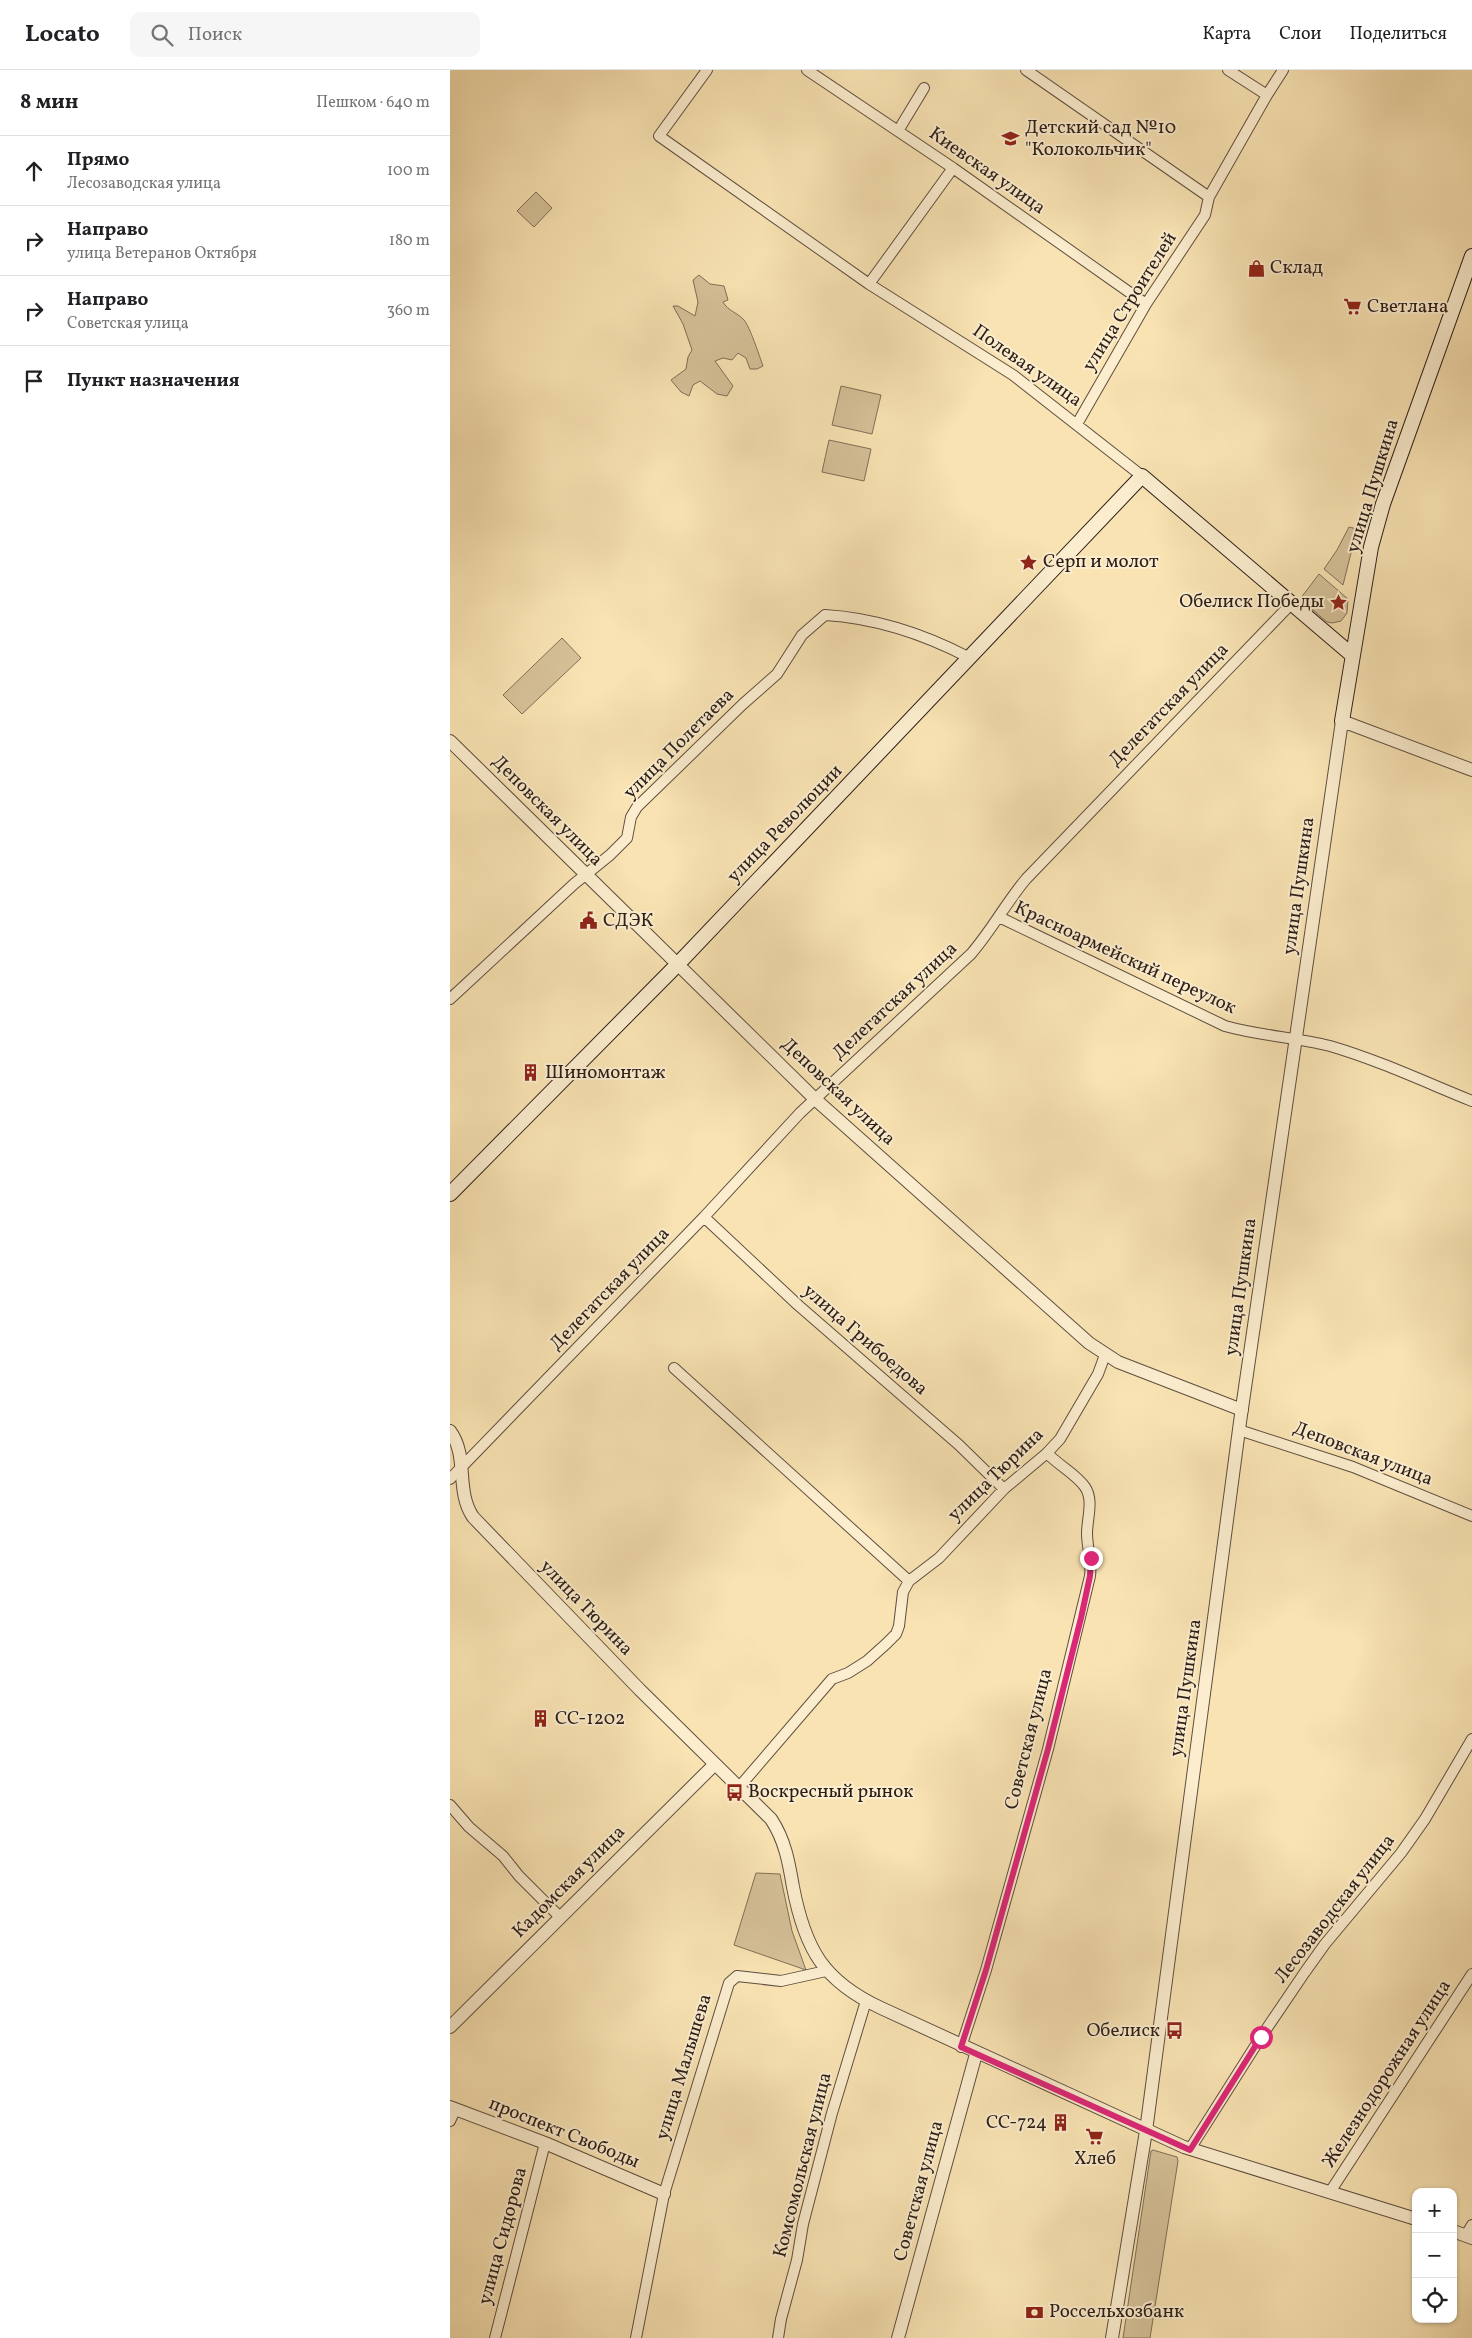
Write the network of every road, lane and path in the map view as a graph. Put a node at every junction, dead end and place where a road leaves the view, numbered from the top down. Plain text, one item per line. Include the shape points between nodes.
1 (707, 70) edge
2 (807, 70) edge
3 (1026, 70) edge
4 (1228, 70) edge
5 (1284, 70) edge
6 (924, 88) dead end
7 (1267, 95) junction
8 (898, 131) junction
9 (953, 168) junction
10 (1208, 197) junction
11 (1472, 256) edge
12 (870, 284) junction
13 (1146, 304) junction
14 (1077, 424) junction
15 (1142, 476) junction
16 (1291, 604) junction
17 (1352, 655) junction
18 (970, 658) junction
19 (1342, 721) junction
20 (450, 741) edge
21 (1472, 770) edge
22 (586, 875) junction
23 (999, 917) junction
24 (677, 965) junction
25 (450, 999) edge
26 (1296, 1038) junction
27 (815, 1099) junction
28 (1472, 1101) edge
29 (450, 1194) edge
30 (704, 1217) junction
31 (1105, 1355) junction
32 (674, 1368) dead end
33 (1242, 1410) junction
34 (1239, 1430) junction
35 (450, 1431) edge
36 (1047, 1453) junction
37 (462, 1468) junction
38 (450, 1479) edge
39 (1004, 1489) junction
40 (1472, 1516) edge
41 (909, 1581) junction
42 (1472, 1739) edge
43 (715, 1764) junction
44 (740, 1786) junction
45 (450, 1804) edge
46 (560, 1917) junction
47 (826, 1971) junction
48 (1472, 1974) edge
49 (866, 2001) junction
50 (450, 2027) edge
51 (961, 2047) junction
52 (976, 2054) junction
53 (452, 2113) edge
54 (1146, 2131) junction
55 (545, 2143) junction
56 (1190, 2150) junction
57 (1330, 2192) junction
58 (664, 2194) junction
59 (1412, 2218) edge
60 (495, 2338) edge
61 (636, 2338) edge
62 (778, 2338) edge
63 (898, 2338) edge
64 (1112, 2338) edge

1 - 12 street, Полевая улица via 659,136
2 - 8 street, Киевская улица
3 - 10 street
4 - 7 street
5 - 7 street, улица Строителей
6 - 8 street
7 - 10 street, улица Строителей
8 - 9 street, Киевская улица
9 - 12 street
9 - 13 street, Киевская улица
10 - 13 street, улица Строителей via 1205,215
11 - 17 main road, улица Пушкина via 1371,547
12 - 14 street, Полевая улица via 1013,375
13 - 14 street, улица Строителей
14 - 15 street, Полевая улица
15 - 16 main road, Полевая улица
15 - 18 main road, улица Революции
16 - 17 main road, Полевая улица
16 - 23 street, Делегатская улица via 1026,879
17 - 19 main road, улица Пушкина
18 - 22 street, улица Полетаева via 922,636 847,616 825,615 802,634 777,674 637,807 631,817 627,838
18 - 24 main road, улица Революции
19 - 21 street
19 - 26 street, улица Пушкина
20 - 22 street, Деповская улица
22 - 24 street, Деповская улица
22 - 25 street, улица Полетаева
23 - 26 street, Красноармейский переулок via 1225,1026
23 - 27 street, Делегатская улица via 970,954 925,999
24 - 27 street, Деповская улица
24 - 29 main road, улица Революции
26 - 28 street, Красноармейский переулок via 1332,1047
26 - 33 street, улица Пушкина
27 - 30 street, Делегатская улица
27 - 31 street, Деповская улица
30 - 37 street, Делегатская улица
30 - 39 street, улица Грибоедова
31 - 33 street, Деповская улица
31 - 36 street, улица Тюрина via 1098,1374 1069,1424
32 - 41 street
33 - 34 street, улица Пушкина
34 - 40 street, Деповская улица via 1354,1467
34 - 54 street, улица Пушкина
35 - 37 street, улица Тюрина via 458,1446
36 - 39 street, улица Тюрина
36 - 51 street, Советская улица via 1088,1491 1090,1576 1048,1749
37 - 38 street, Делегатская улица
37 - 43 street, улица Тюрина via 464,1500 473,1516
39 - 41 street, улица Тюрина via 939,1558
41 - 44 street via 903,1592 896,1634 867,1661 832,1679
42 - 56 street, Лесозаводская улица via 1402,1853 1305,1972
43 - 44 street, улица Тюрина
43 - 46 street, Кадомская улица
44 - 47 street, улица Тюрина via 780,1832 807,1937
45 - 46 street
46 - 50 street, Кадомская улица
47 - 49 street, улица Тюрина via 839,1984
47 - 58 street, улица Малышева via 781,1981 737,1976 729,1983
48 - 57 street, Железнодорожная улица
49 - 51 street, улица Тюрина
49 - 62 street, Комсомольская улица via 805,2215
51 - 52 street, улица Тюрина
52 - 54 street, улица Тюрина
52 - 63 street, Советская улица
53 - 55 street, проспект Свободы
54 - 56 street, улица Тюрина
54 - 64 street, улица Пушкина
55 - 58 street, проспект Свободы
55 - 60 street, улица Сидорова
56 - 57 street, улица Тюрина
57 - 59 street, улица Тюрина
58 - 61 street, улица Малышева

